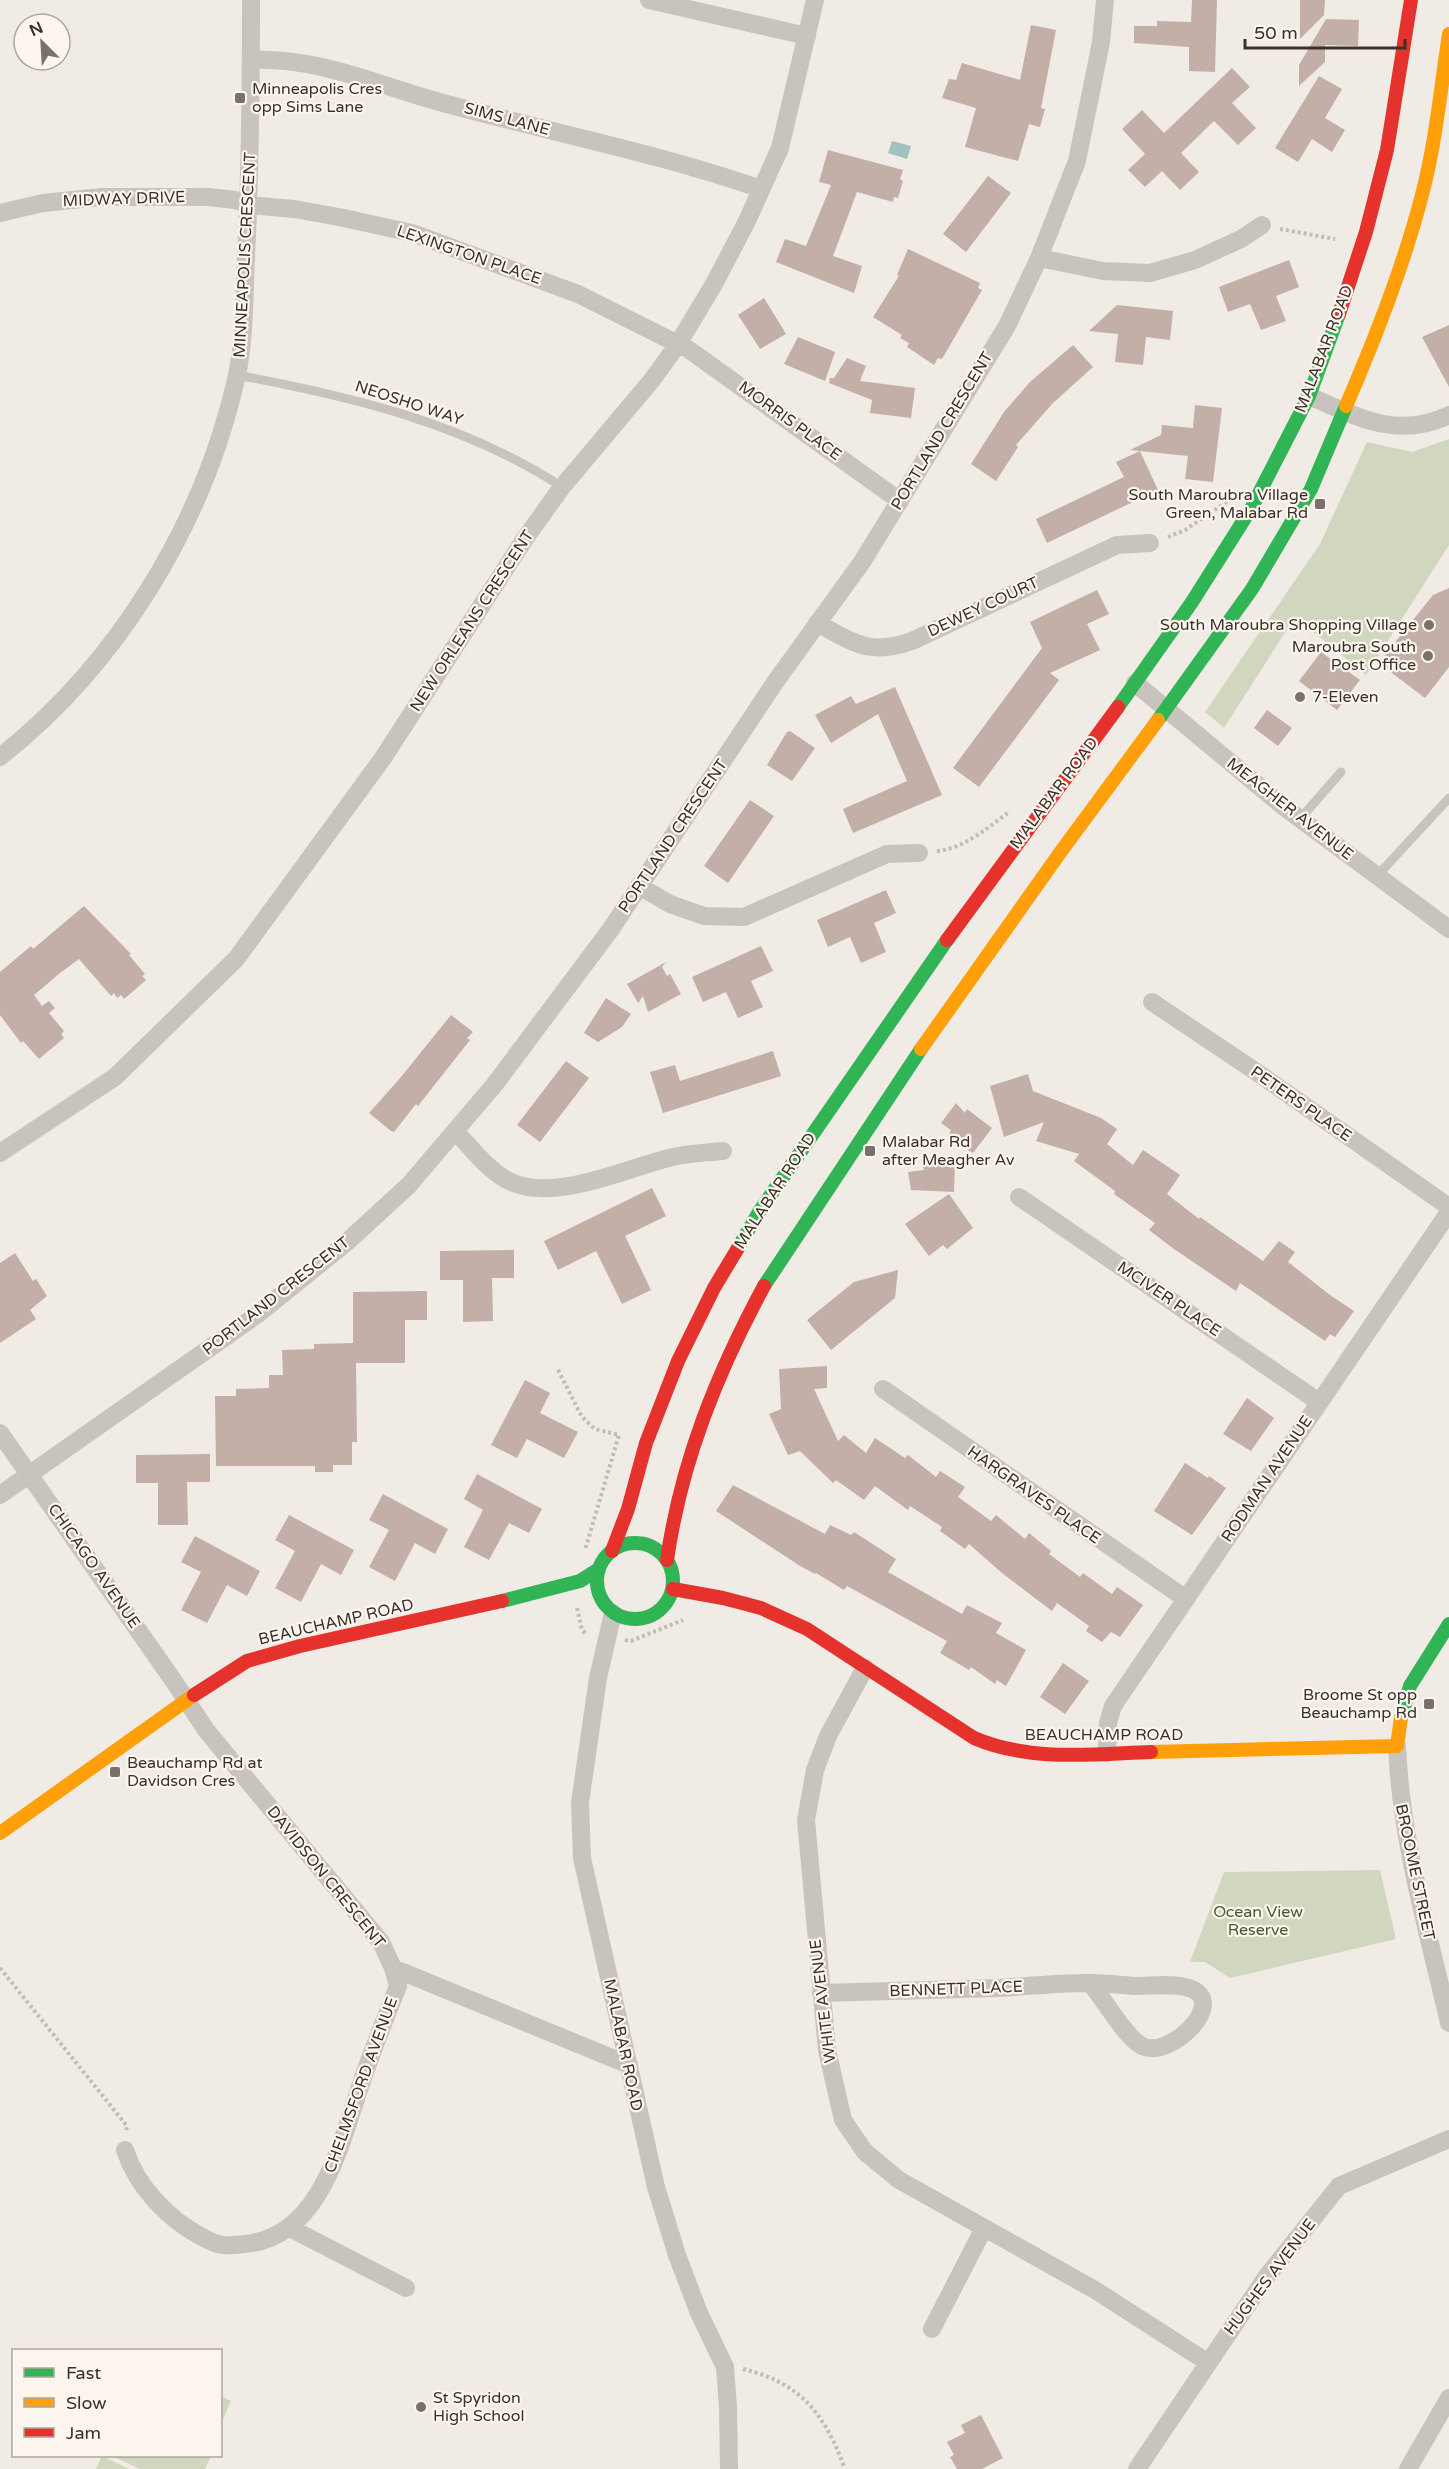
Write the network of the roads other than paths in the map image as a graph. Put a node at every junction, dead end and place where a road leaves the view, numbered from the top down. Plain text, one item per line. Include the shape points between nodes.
1 (251, 0) edge
2 (649, 0) edge
3 (815, 0) edge
4 (1105, 0) edge
5 (1411, 0) edge
6 (1449, 34) edge
7 (807, 36) junction
8 (1448, 56) edge
9 (251, 60) junction
10 (761, 189) junction
11 (249, 206) junction
12 (0, 213) edge
13 (1262, 225) road end
14 (1039, 258) junction
15 (678, 345) junction
16 (237, 375) junction
17 (1309, 396) junction
18 (1345, 412) junction
19 (1449, 415) edge
20 (561, 487) junction
21 (900, 501) junction
22 (1150, 543) road end
23 (817, 623) junction
24 (1135, 683) junction
25 (1166, 710) junction
26 (0, 757) edge
27 (1341, 772) dead end
28 (1449, 798) edge
29 (1300, 819) junction
30 (919, 853) road end
31 (1377, 876) junction
32 (639, 886) junction
33 (1449, 929) edge
34 (1152, 1002) dead end
35 (455, 1131) junction
36 (723, 1151) dead end
37 (0, 1153) edge
38 (1019, 1197) dead end
39 (1449, 1207) edge
40 (1449, 1212) edge
41 (883, 1389) dead end
42 (1319, 1402) junction
43 (0, 1433) edge
44 (29, 1475) junction
45 (0, 1495) edge
46 (612, 1551) junction
47 (667, 1560) junction
48 (599, 1569) junction
49 (673, 1589) junction
50 (550, 1590) junction
51 (1186, 1599) junction
52 (609, 1608) junction
53 (1449, 1624) edge
54 (865, 1668) junction
55 (187, 1700) junction
56 (1397, 1746) junction
57 (1107, 1753) junction
58 (0, 1833) edge
59 (393, 1968) junction
60 (1090, 1983) junction
61 (821, 1993) junction
62 (1449, 2023) edge
63 (629, 2065) junction
64 (1449, 2139) edge
65 (125, 2150) road end
66 (290, 2228) junction
67 (984, 2228) junction
68 (406, 2288) dead end
69 (932, 2329) dead end
70 (1207, 2362) junction
71 (1449, 2398) edge
72 (729, 2469) edge
73 (1137, 2469) edge
74 (1408, 2469) edge

1 - 9 street, MINNEAPOLIS CRESCENT
2 - 7 street
3 - 7 street, NEW ORLEANS CRESCENT
4 - 14 street, PORTLAND CRESCENT via 1101,42 1077,160
5 - 17 main road, MALABAR ROAD via 1387,150 1355,266
6 - 8 main road
7 - 10 street, NEW ORLEANS CRESCENT via 780,148
8 - 18 main road via 1423,190 1397,278
9 - 10 street, SIMS LANE via 282,59 323,66 435,101
9 - 11 street, MINNEAPOLIS CRESCENT
10 - 15 street, NEW ORLEANS CRESCENT via 714,284
11 - 12 street, MIDWAY DRIVE via 208,197 149,196 43,203
11 - 15 street, LEXINGTON PLACE via 294,209 412,233 578,294
11 - 16 street, MINNEAPOLIS CRESCENT
13 - 14 street via 1195,260 1150,273 1103,271
14 - 21 street, PORTLAND CRESCENT via 1007,326
15 - 20 street, NEW ORLEANS CRESCENT
15 - 21 street, MORRIS PLACE via 734,380
16 - 20 lane, NEOSHO WAY via 374,405 437,426 516,460
16 - 26 street, MINNEAPOLIS CRESCENT via 222,431 201,486 157,576 93,668
17 - 18 street
17 - 24 main road, MALABAR ROAD via 1252,507
18 - 19 street via 1393,427 1416,426
18 - 25 main road via 1311,489 1252,589
20 - 37 street, NEW ORLEANS CRESCENT via 383,758 236,959 115,1077
21 - 23 street, PORTLAND CRESCENT
22 - 23 street, DEWEY COURT via 1117,545 891,648 870,648
23 - 32 street, PORTLAND CRESCENT
24 - 25 street, MEAGHER AVENUE
24 - 46 main road, MALABAR ROAD via 998,868 759,1212 714,1288 678,1361 646,1443
25 - 29 street, MEAGHER AVENUE
25 - 47 main road via 948,1011 767,1280 736,1338 704,1413 682,1480
27 - 29 lane
28 - 31 lane
29 - 31 street, MEAGHER AVENUE
30 - 32 street via 887,854 744,917 704,916 670,904
31 - 33 street, MEAGHER AVENUE
32 - 35 street, PORTLAND CRESCENT via 502,1075
34 - 39 street, PETERS PLACE
35 - 36 street via 509,1181 539,1188 579,1185 671,1157
35 - 44 street, PORTLAND CRESCENT via 409,1185 289,1290
38 - 42 street, MCIVER PLACE
40 - 42 street, RODMAN AVENUE
41 - 51 street, HARGRAVES PLACE
42 - 51 street, RODMAN AVENUE
43 - 44 street, CHICAGO AVENUE
44 - 45 street, PORTLAND CRESCENT
44 - 55 street, CHICAGO AVENUE
46 - 47 main road via 621,1545 641,1543
46 - 48 main road
47 - 49 main road
48 - 50 main road, BEAUCHAMP ROAD via 580,1581
48 - 52 main road via 599,1593
49 - 52 main road via 660,1610 649,1617 637,1619
49 - 54 main road, BEAUCHAMP ROAD via 761,1608 807,1629
50 - 52 main road, BEAUCHAMP ROAD via 584,1593
50 - 55 main road, BEAUCHAMP ROAD via 263,1656 230,1670
51 - 57 street, RODMAN AVENUE via 1113,1706
52 - 63 street, MALABAR ROAD via 580,1803 582,1858
53 - 56 main road, BROOME STREET via 1410,1686
54 - 57 main road, BEAUCHAMP ROAD via 954,1727 995,1747 1040,1755
54 - 61 street, WHITE AVENUE via 828,1736 808,1798
55 - 58 main road, BEAUCHAMP ROAD
55 - 59 street, DAVIDSON CRESCENT via 206,1730 381,1942
56 - 57 main road, BEAUCHAMP ROAD
56 - 62 street, BROOME STREET via 1406,1838
59 - 63 street, DAVIDSON CRESCENT
59 - 66 street, CHELMSFORD AVENUE via 398,1986 329,2173 312,2204
60 - 60 street, BENNETT PLACE via 1128,2036 1143,2047 1155,2048 1185,2034 1197,2022 1203,2008 1200,1997 1191,1989
60 - 61 street, BENNETT PLACE
61 - 67 street, WHITE AVENUE via 827,2050 843,2120 865,2152 899,2180
63 - 72 street, MALABAR ROAD via 653,2176 677,2256 725,2367
64 - 70 street, HUGHES AVENUE via 1339,2186 1267,2276
65 - 66 street, CHELMSFORD AVENUE via 131,2169 151,2195 183,2227 220,2247 256,2243
66 - 68 street
67 - 69 street
67 - 70 street, WHITE AVENUE via 1095,2290
70 - 73 street, HUGHES AVENUE
71 - 74 street

